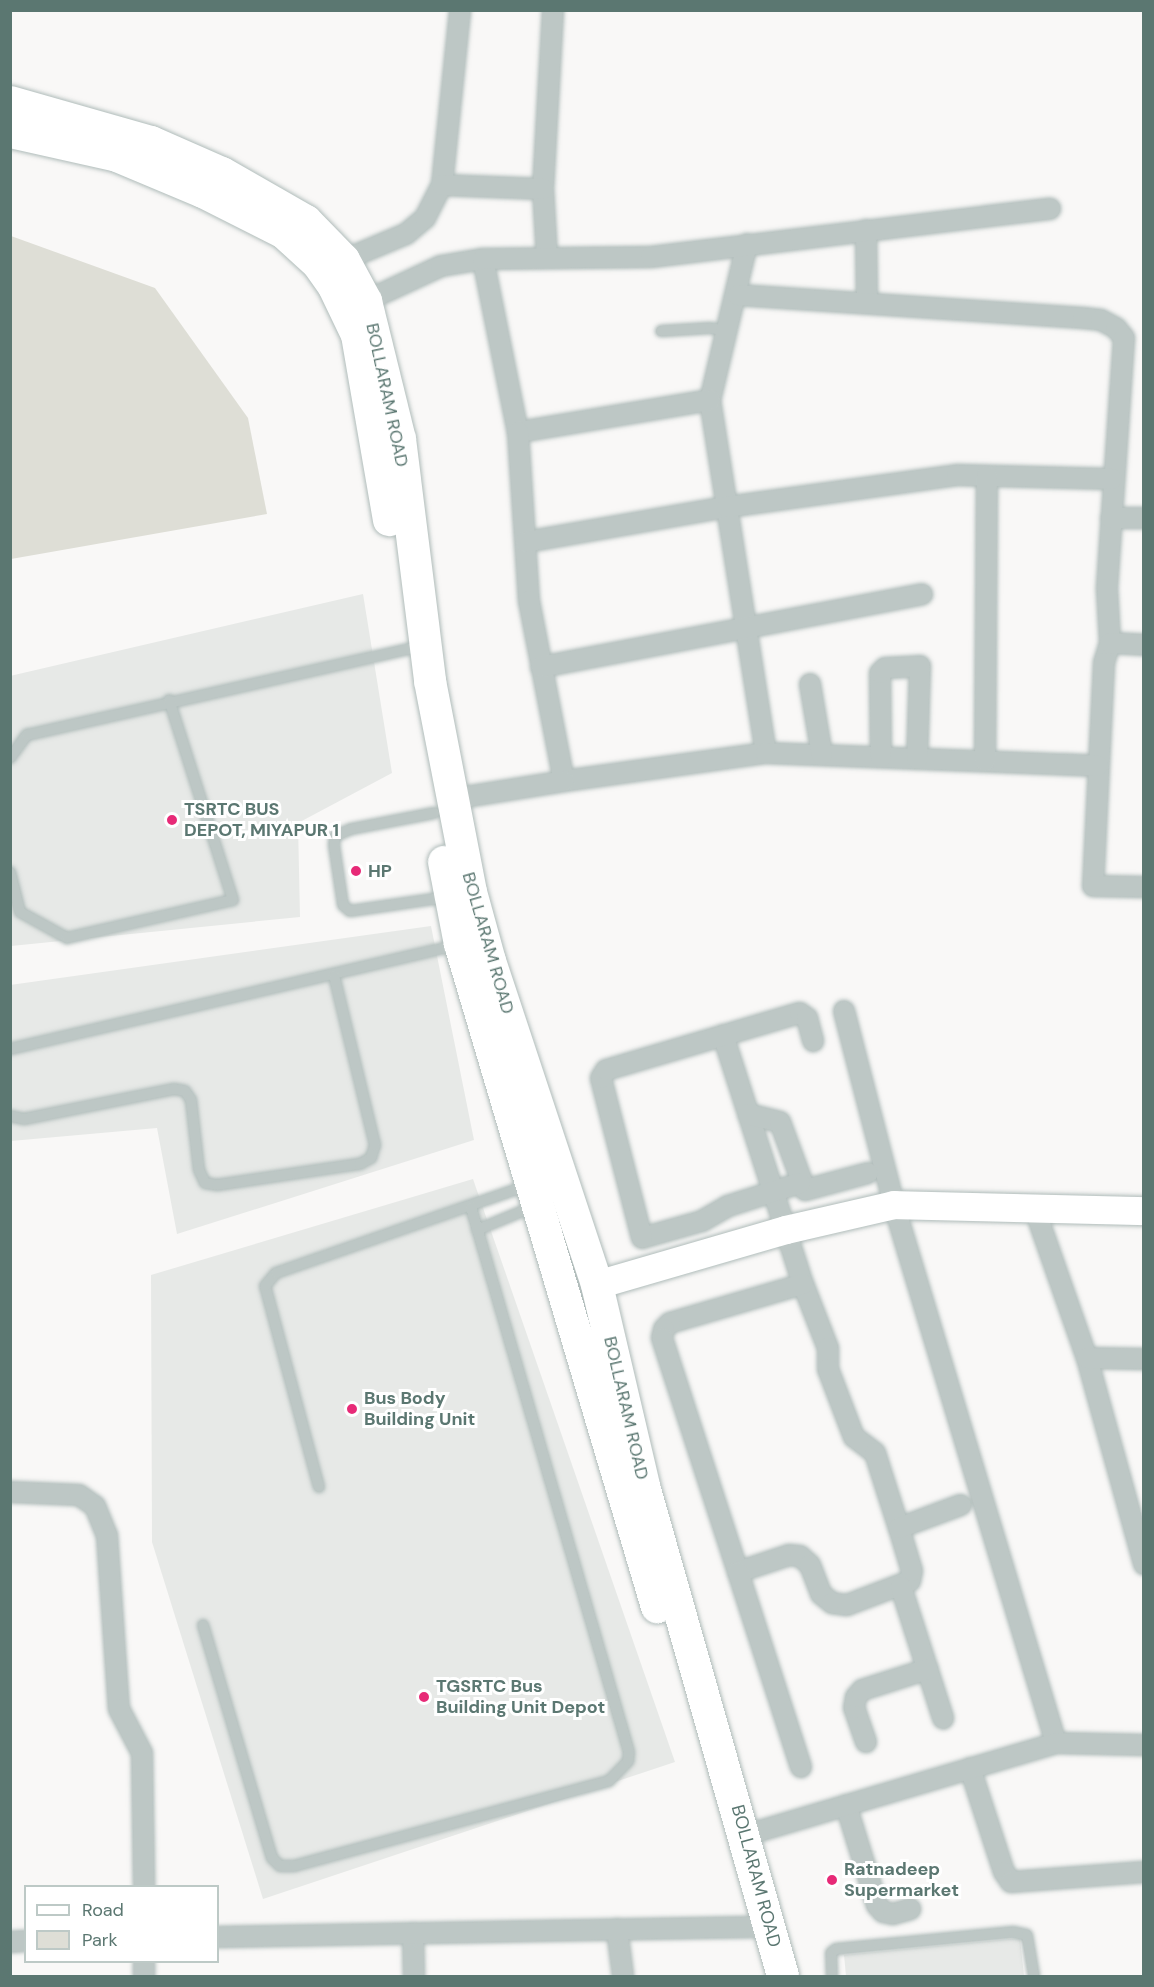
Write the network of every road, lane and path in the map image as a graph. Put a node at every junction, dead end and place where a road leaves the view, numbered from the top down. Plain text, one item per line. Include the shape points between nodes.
1 (460, 10) edge
2 (553, 10) edge
3 (10, 102) edge
4 (10, 132) edge
5 (442, 185) junction
6 (543, 189) junction
7 (1050, 209) dead end
8 (866, 230) junction
9 (747, 244) junction
10 (547, 258) junction
11 (483, 259) junction
12 (344, 260) junction
13 (738, 295) junction
14 (366, 301) junction
15 (867, 303) junction
16 (661, 331) dead end
17 (729, 331) junction
18 (710, 400) junction
19 (518, 432) junction
20 (987, 476) junction
21 (1112, 479) junction
22 (727, 507) junction
23 (1111, 518) junction
24 (1143, 518) edge
25 (526, 542) junction
26 (921, 594) dead end
27 (746, 629) junction
28 (1110, 642) junction
29 (1143, 645) edge
30 (415, 647) junction
31 (541, 667) junction
32 (810, 684) dead end
33 (169, 700) junction
34 (766, 753) junction
35 (822, 755) junction
36 (10, 758) edge
37 (881, 758) junction
38 (917, 759) junction
39 (985, 761) junction
40 (1098, 766) junction
41 (564, 781) junction
42 (443, 806) junction
43 (10, 872) edge
44 (1143, 887) edge
45 (450, 897) junction
46 (460, 944) junction
47 (334, 976) junction
48 (844, 1011) dead end
49 (723, 1035) junction
50 (813, 1041) dead end
51 (10, 1049) edge
52 (748, 1114) junction
53 (10, 1116) edge
54 (868, 1173) dead end
55 (800, 1183) junction
56 (774, 1193) junction
57 (534, 1195) junction
58 (894, 1205) junction
59 (471, 1207) junction
60 (1034, 1208) junction
61 (1143, 1211) edge
62 (477, 1230) junction
63 (786, 1230) junction
64 (803, 1284) junction
65 (597, 1285) junction
66 (1087, 1358) junction
67 (1143, 1359) edge
68 (319, 1487) dead end
69 (10, 1492) edge
70 (961, 1505) dead end
71 (899, 1528) junction
72 (1143, 1564) edge
73 (738, 1572) junction
74 (901, 1587) junction
75 (203, 1625) dead end
76 (928, 1669) junction
77 (943, 1718) dead end
78 (866, 1742) dead end
79 (1056, 1743) junction
80 (1143, 1745) edge
81 (801, 1767) dead end
82 (970, 1768) junction
83 (846, 1805) junction
84 (746, 1835) junction
85 (1143, 1872) edge
86 (144, 1885) edge
87 (910, 1909) dead end
88 (753, 1927) junction
89 (617, 1929) junction
90 (413, 1933) junction
91 (219, 1937) edge
92 (414, 1977) edge
93 (623, 1977) edge
94 (765, 1977) edge
95 (783, 1977) edge
96 (832, 1977) edge
97 (1034, 1977) edge

1 - 5 street
2 - 6 street
3 - 12 main road, BOLLARAM ROAD via 151,142 222,173 306,221
4 - 30 main road, BOLLARAM ROAD via 117,156 203,192 284,233 318,264 357,335
5 - 6 street
5 - 12 street via 425,218 406,234
6 - 10 street
7 - 8 street
8 - 9 street
8 - 15 street
9 - 10 street via 651,257
9 - 13 street
10 - 11 street
11 - 14 street via 441,266
11 - 19 street
12 - 14 main road, BOLLARAM ROAD
13 - 15 street
13 - 17 street
14 - 30 main road, BOLLARAM ROAD via 400,439
15 - 21 street via 1083,318 1101,320 1116,328 1124,338
16 - 17 lane
17 - 18 street
18 - 19 street
18 - 22 street
19 - 25 street
20 - 21 street
20 - 22 street via 957,475
20 - 39 street
21 - 23 street
22 - 25 street
22 - 27 street
23 - 24 street
23 - 28 street via 1107,589
25 - 31 street via 529,601
26 - 27 street
27 - 31 street
27 - 34 street
28 - 29 street
28 - 40 street via 1104,663
30 - 33 lane
30 - 42 main road, BOLLARAM ROAD
31 - 41 street
32 - 35 street
33 - 36 lane via 27,735
33 - 43 lane via 233,900 67,938 20,912
34 - 35 street
34 - 41 street
35 - 37 street
37 - 38 street
37 - 38 street via 880,673 885,668 920,666
38 - 39 street
39 - 40 street
40 - 44 street via 1093,886
41 - 42 street
42 - 45 main road, BOLLARAM ROAD
42 - 45 lane via 335,836 343,905 350,911
42 - 65 main road, BOLLARAM ROAD
45 - 46 main road, BOLLARAM ROAD
46 - 47 lane
46 - 57 main road, BOLLARAM ROAD
47 - 51 lane
47 - 53 lane via 375,1145 371,1158 360,1164 217,1185 205,1183 199,1170 191,1100 185,1091 174,1089 24,1119
48 - 58 street
49 - 50 street via 800,1013 807,1018
49 - 52 street
49 - 56 street via 602,1072 639,1235 647,1238 702,1221 728,1206
52 - 55 street via 780,1122
52 - 56 street
54 - 55 street via 810,1190
55 - 56 street
56 - 63 street
57 - 59 lane
57 - 62 lane
57 - 88 main road, BOLLARAM ROAD
58 - 60 street
58 - 63 street
58 - 79 street
59 - 62 lane
59 - 68 lane via 276,1273 265,1286
60 - 61 street
60 - 66 street
62 - 75 lane via 629,1752 628,1761 609,1781 294,1866 280,1866 272,1858
63 - 64 street
63 - 65 street
64 - 71 street via 828,1348 828,1369 851,1430 875,1453
64 - 73 street via 669,1323 664,1329 662,1338
65 - 84 main road, BOLLARAM ROAD via 644,1486
66 - 67 street
66 - 72 street
69 - 86 street via 79,1495 95,1506 107,1534 119,1709 142,1753
70 - 71 street
71 - 74 street via 912,1571 910,1581
73 - 74 street via 789,1555 800,1556 810,1565 821,1594 832,1603 847,1605
73 - 81 street
74 - 76 street
76 - 77 street
76 - 78 street via 862,1690 856,1696 854,1708
79 - 80 street
79 - 82 street
82 - 83 street
82 - 85 street via 1004,1872 1011,1882
83 - 84 street
83 - 87 street via 877,1905 883,1912 893,1914
84 - 95 main road, BOLLARAM ROAD
88 - 89 street
88 - 94 main road, BOLLARAM ROAD
89 - 90 street
89 - 93 street
90 - 91 street
90 - 92 street
96 - 97 lane via 831,1953 836,1949 1013,1932 1028,1935

